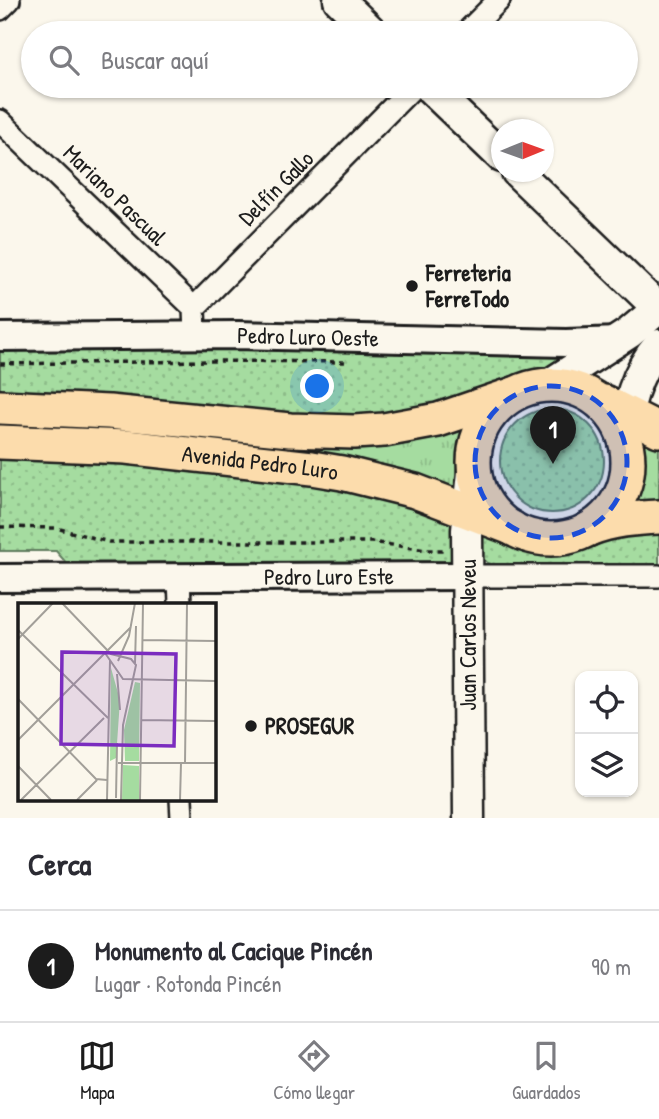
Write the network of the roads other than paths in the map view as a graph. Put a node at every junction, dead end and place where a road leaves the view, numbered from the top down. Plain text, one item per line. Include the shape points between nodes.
1 (9, 0) edge
2 (339, 0) edge
3 (499, 0) edge
4 (0, 9) edge
5 (361, 21) edge
6 (478, 21) edge
7 (402, 98) edge
8 (441, 98) edge
9 (0, 121) edge
10 (491, 146) edge
11 (527, 182) edge
12 (194, 308) junction
13 (659, 308) edge
14 (195, 335) junction
15 (0, 337) edge
16 (618, 341) junction
17 (659, 345) edge
18 (550, 384) junction
19 (514, 394) junction
20 (0, 407) edge
21 (626, 427) junction
22 (659, 430) edge
23 (0, 442) edge
24 (475, 453) junction
25 (468, 511) junction
26 (659, 517) edge
27 (512, 528) junction
28 (587, 530) junction
29 (467, 576) junction
30 (659, 576) edge
31 (180, 577) junction
32 (0, 578) edge
33 (180, 603) edge
34 (181, 800) edge
35 (182, 818) edge
36 (469, 818) edge

1 - 4 street
2 - 5 main road
3 - 6 street
7 - 12 street, Delfín Gallo
8 - 10 main road
9 - 12 street, Mariano Pascual
11 - 13 main road
12 - 14 street
13 - 16 main road
14 - 15 street, Pedro Luro Oeste
14 - 16 street, Pedro Luro Oeste
16 - 18 main road
17 - 21 main road via 631,396
18 - 19 main road
18 - 21 main road via 586,393
19 - 20 main road, Avenida Pedro Luro via 438,420 341,433 117,412
19 - 24 main road via 487,418
21 - 22 main road
21 - 28 main road via 628,467 621,492 607,514
23 - 25 main road, Avenida Pedro Luro via 126,447 298,466 403,487
24 - 25 main road, Juan Carlos Neveu
24 - 27 main road via 476,478 485,501
25 - 27 main road, Avenida Pedro Luro
25 - 29 main road, Juan Carlos Neveu
26 - 28 main road via 609,522
27 - 28 main road via 549,539
29 - 30 street, Pedro Luro Este
29 - 31 street, Pedro Luro Este
29 - 36 main road, Juan Carlos Neveu
31 - 32 street, Pedro Luro Este
31 - 33 street
34 - 35 street

